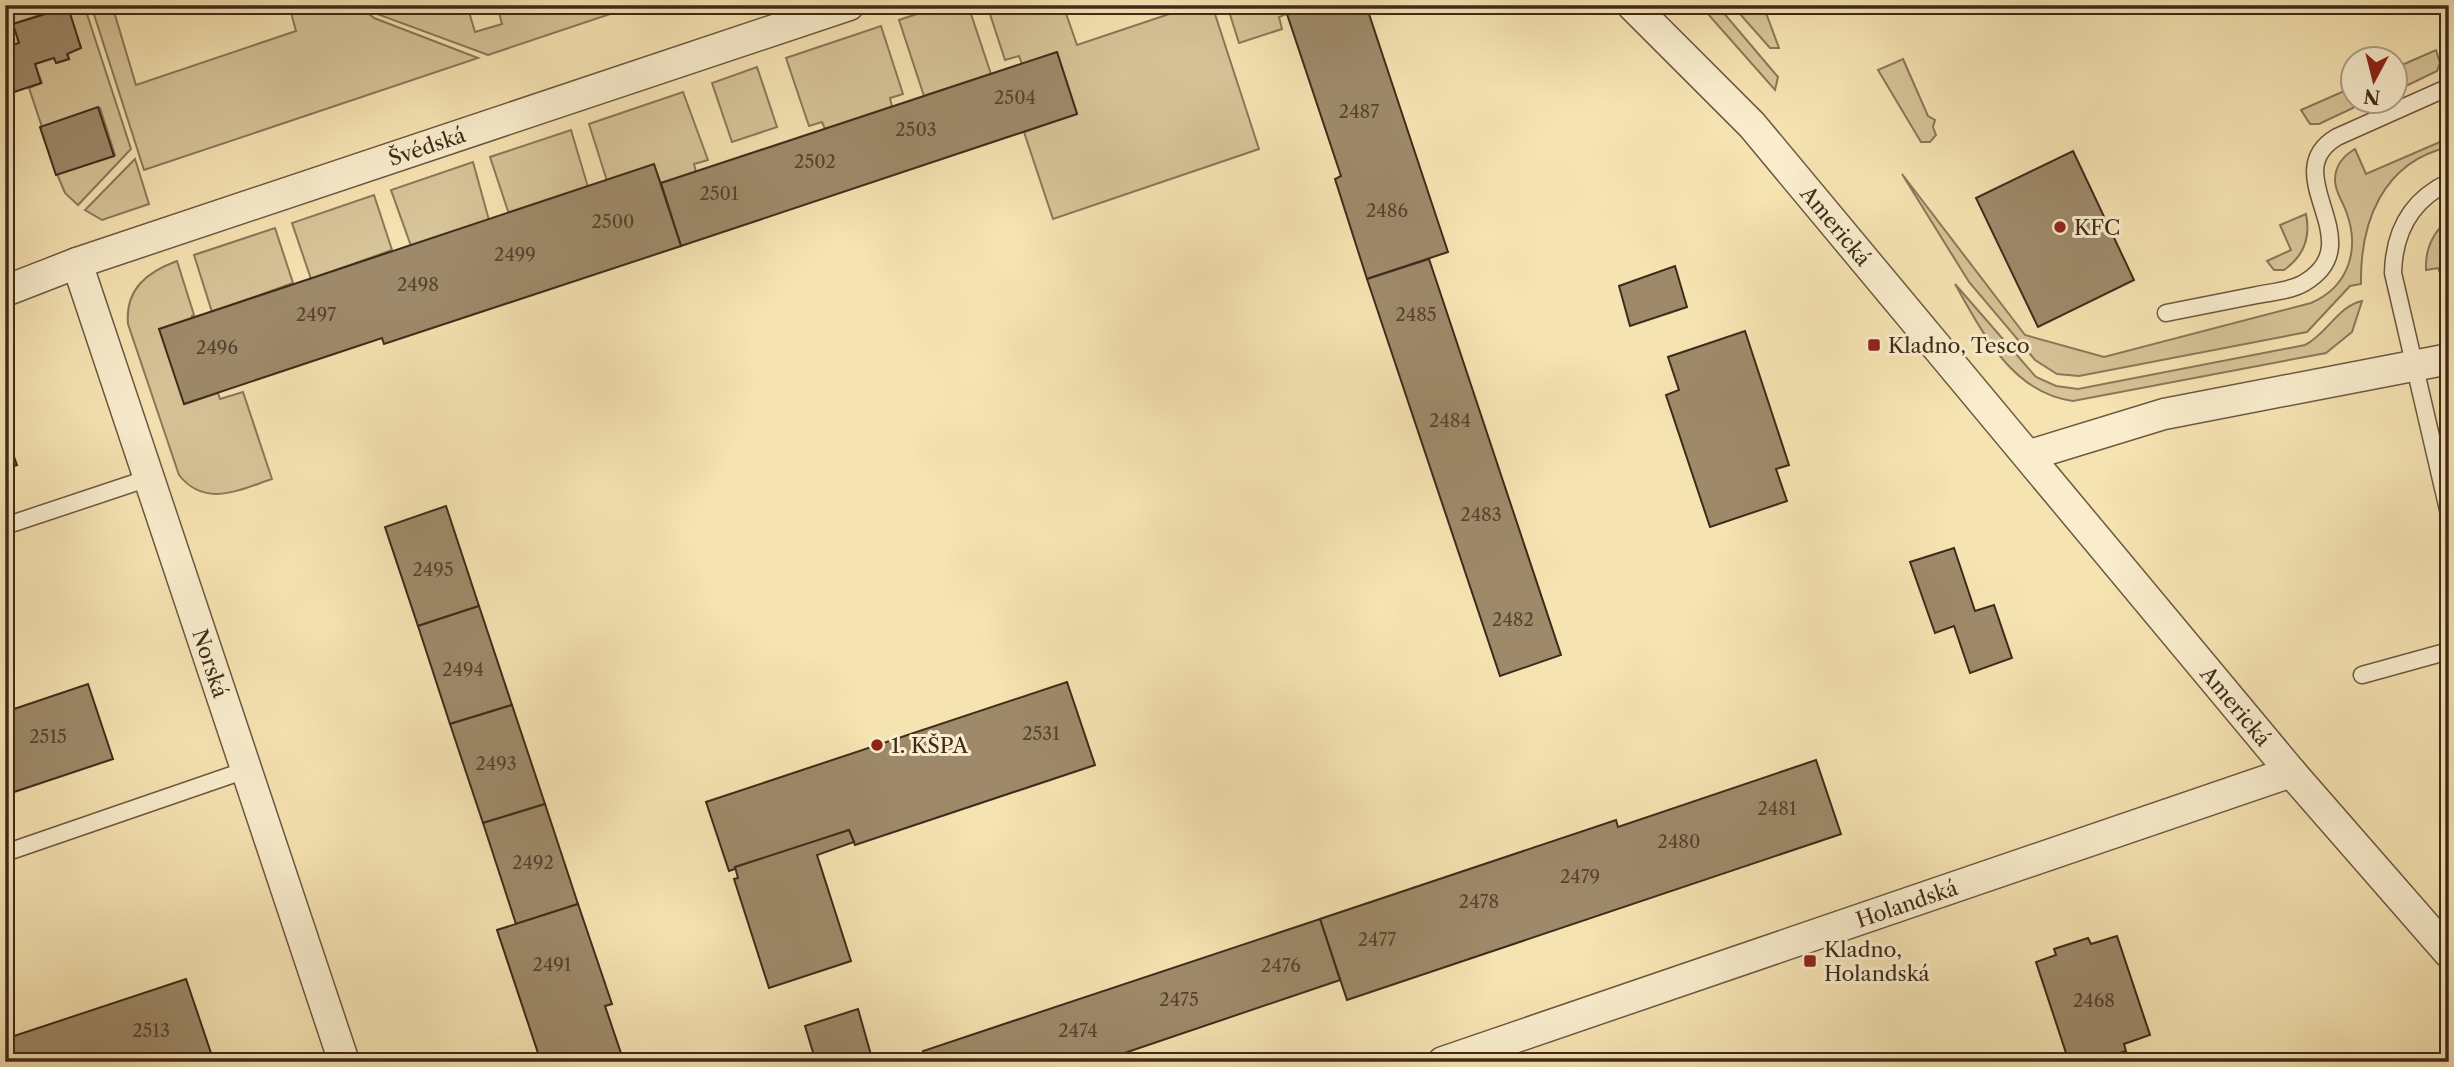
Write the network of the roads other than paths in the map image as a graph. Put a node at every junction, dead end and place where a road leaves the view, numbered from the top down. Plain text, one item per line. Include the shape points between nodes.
1 (849, 5) edge
2 (1632, 5) edge
3 (2449, 88) edge
4 (2449, 182) edge
5 (77, 263) junction
6 (5, 291) edge
7 (2166, 313) dead end
8 (2449, 359) edge
9 (2412, 366) junction
10 (2030, 455) junction
11 (149, 478) junction
12 (2449, 514) edge
13 (5, 526) edge
14 (2449, 651) edge
15 (2362, 675) dead end
16 (246, 770) junction
17 (2291, 772) junction
18 (5, 853) edge
19 (2449, 953) edge
20 (337, 1060) edge
21 (1443, 1062) edge

1 - 5 street, Švédská
2 - 10 street, Americká via 1752,125
3 - 7 lane via 2337,137 2322,148 2313,177 2331,237 2326,257 2313,276 2293,288
4 - 9 lane via 2417,203 2395,247 2393,273
5 - 6 street, Švédská
5 - 11 street, Norská
8 - 9 street
9 - 10 street via 2164,414
9 - 12 lane
10 - 17 street, Americká
11 - 13 lane
11 - 16 street, Norská
14 - 15 lane
16 - 18 lane
16 - 20 street, Norská
17 - 19 street, Americká
17 - 21 street, Holandská

